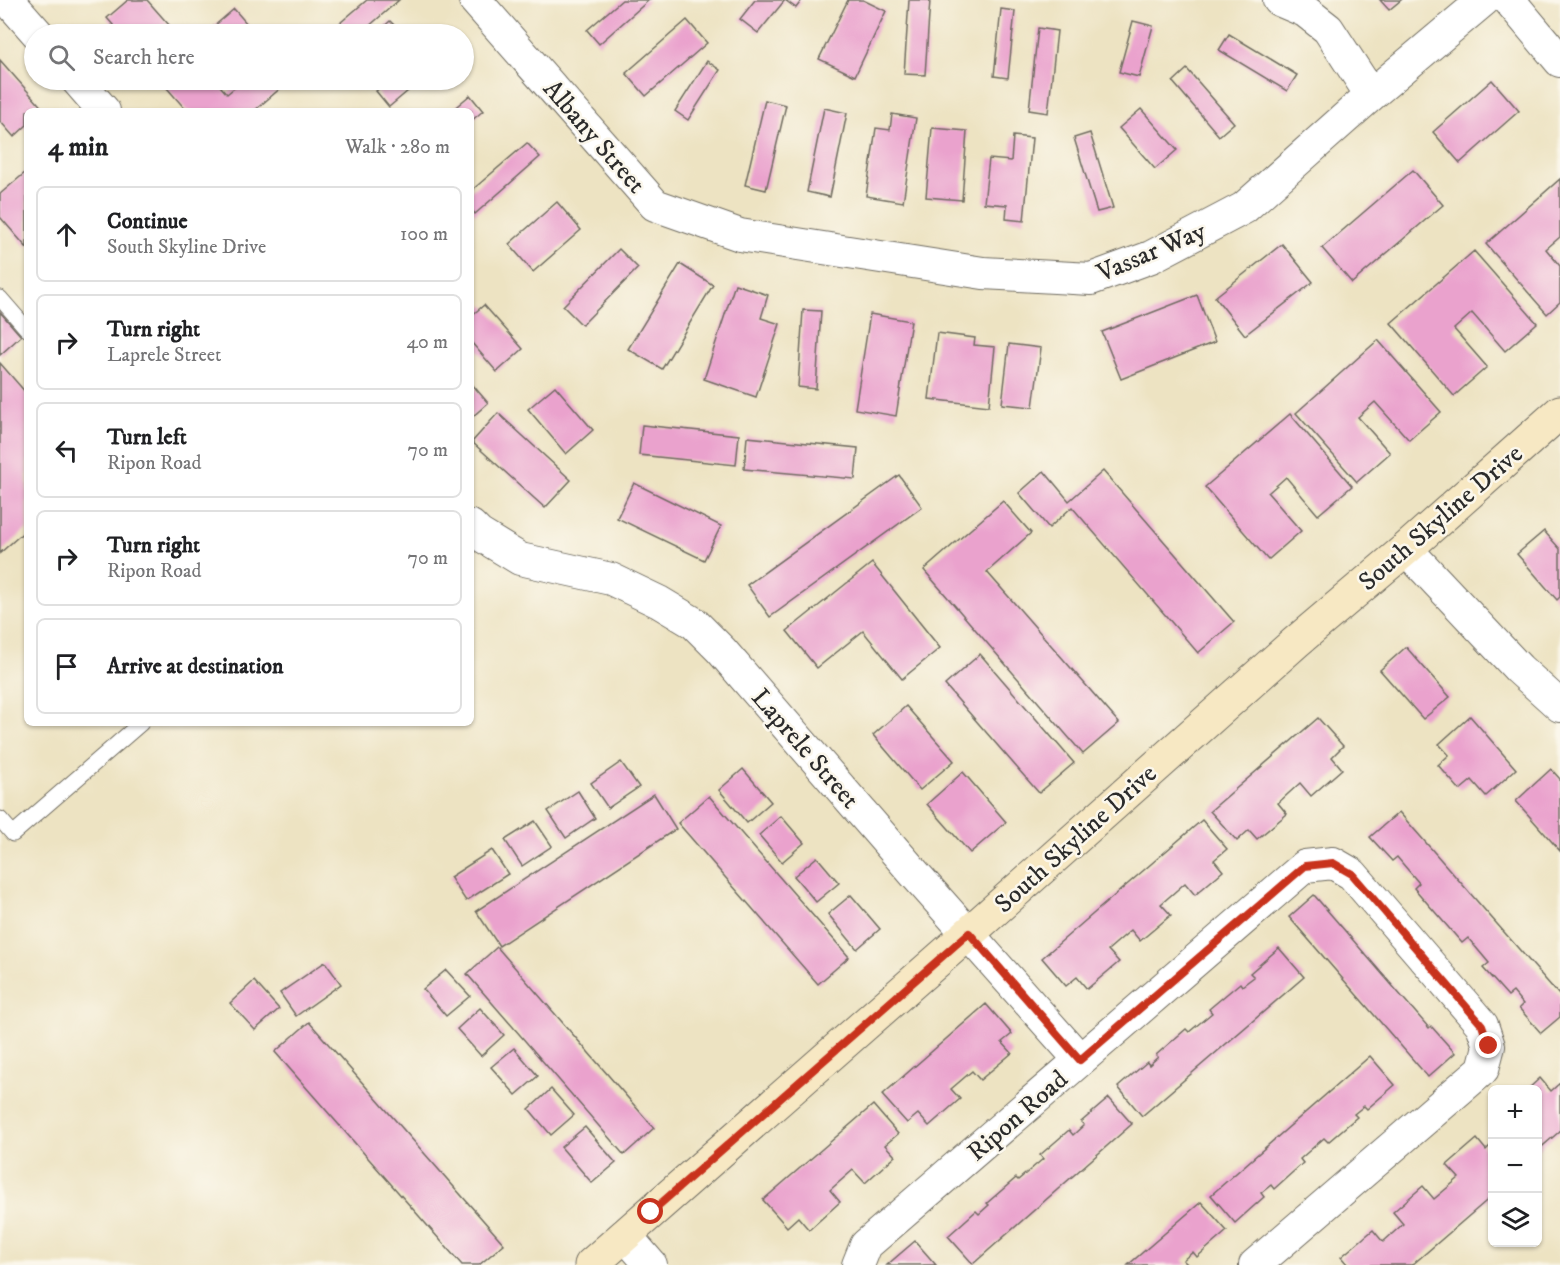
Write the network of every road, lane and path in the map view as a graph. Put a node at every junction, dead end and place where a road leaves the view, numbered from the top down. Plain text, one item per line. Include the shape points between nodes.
1 (8, 0) edge
2 (475, 0) edge
3 (1279, 0) edge
4 (1484, 0) edge
5 (1509, 0) edge
6 (29, 24) edge
7 (1560, 61) edge
8 (86, 90) edge
9 (1371, 95) junction
10 (101, 108) edge
11 (740, 235) joint
12 (0, 298) edge
13 (24, 326) edge
14 (1560, 412) edge
15 (474, 529) edge
16 (1406, 549) junction
17 (1560, 706) edge
18 (138, 726) edge
19 (0, 819) edge
20 (969, 933) junction
21 (1080, 1060) junction
22 (625, 1234) junction
23 (591, 1265) edge
24 (651, 1265) edge
25 (858, 1265) edge
26 (1255, 1265) edge

1 - 6 street
2 - 11 street, Albany Street via 655,205
3 - 9 street via 1305,11 1328,29
4 - 9 street, Vassar Way
5 - 7 street
8 - 10 street
9 - 11 street, Vassar Way via 1244,208 1151,257 1091,279 983,273
12 - 13 lane
14 - 16 main road, South Skyline Drive
15 - 20 street, Laprele Street via 520,559 611,579 694,623 722,650
16 - 17 street via 1519,669
16 - 20 main road, South Skyline Drive
18 - 19 lane via 13,834
20 - 21 street, Laprele Street
20 - 22 main road, South Skyline Drive
21 - 25 street, Ripon Road via 866,1245
21 - 26 street, Ripon Road via 1305,866 1333,863 1352,874 1482,1025 1489,1046 1483,1068
22 - 23 main road, South Skyline Drive
22 - 24 street

